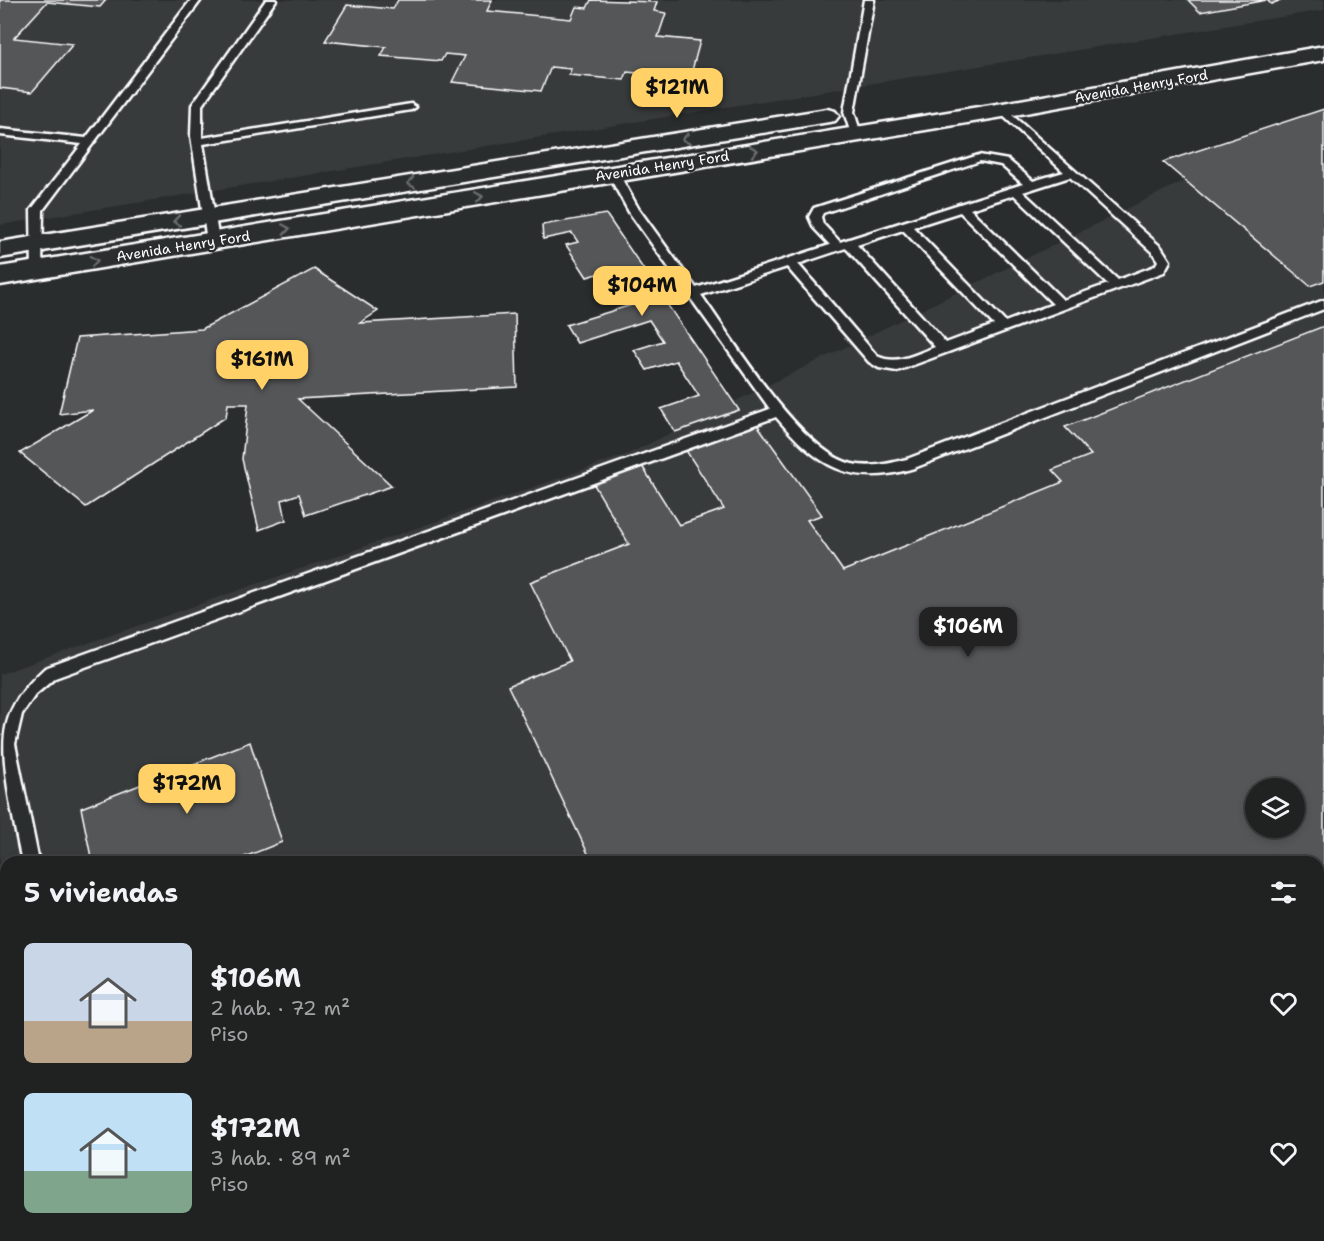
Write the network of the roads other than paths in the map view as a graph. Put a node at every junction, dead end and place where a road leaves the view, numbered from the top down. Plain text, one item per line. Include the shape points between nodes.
1 (196, 0) edge
2 (271, 0) edge
3 (869, 0) edge
4 (1324, 34) edge
5 (1324, 53) edge
6 (1023, 84) dead end
7 (411, 108) dead end
8 (1003, 110) junction
9 (859, 118) junction
10 (0, 132) edge
11 (87, 141) junction
12 (198, 142) junction
13 (1071, 173) junction
14 (614, 174) junction
15 (1032, 186) junction
16 (1016, 191) junction
17 (963, 208) junction
18 (211, 216) junction
19 (906, 227) junction
20 (213, 241) junction
21 (37, 244) junction
22 (845, 247) junction
23 (0, 250) edge
24 (791, 264) junction
25 (36, 270) junction
26 (0, 276) edge
27 (1116, 285) junction
28 (693, 293) junction
29 (1324, 304) edge
30 (1062, 305) junction
31 (1003, 327) junction
32 (944, 349) junction
33 (778, 411) junction
34 (29, 856) edge

1 - 11 lane
2 - 12 lane via 197,105
3 - 9 lane
4 - 6 main road, Avenida Henry Ford
5 - 8 main road, Avenida Henry Ford
7 - 12 lane
8 - 9 main road, Avenida Henry Ford
8 - 13 lane
14 -> 9 main road, Avenida Henry Ford
9 -> 18 main road, Avenida Henry Ford
10 - 11 lane
11 - 21 lane via 37,210
12 - 18 lane
13 - 15 lane
13 - 27 lane via 1157,250 1164,261 1160,269
20 -> 14 main road, Avenida Henry Ford
14 - 28 lane via 633,209
15 - 16 lane
15 - 22 lane via 1005,162 979,158 818,211 818,225
16 - 17 lane
16 - 27 lane
17 - 19 lane
17 - 30 lane
18 - 20 lane
18 -> 21 main road, Avenida Henry Ford
19 - 22 lane
19 - 31 lane
25 -> 20 main road, Avenida Henry Ford
21 - 23 main road, Avenida Henry Ford
21 - 25 lane
22 - 24 lane
22 - 32 lane
24 - 28 lane
24 - 32 lane via 873,359 897,366
25 - 26 main road, Avenida Henry Ford
27 - 30 lane
28 - 33 lane
29 - 33 lane via 909,464 868,471 832,464 810,447
30 - 31 lane
31 - 32 lane
33 - 34 lane via 50,673 29,690 15,712 7,744

